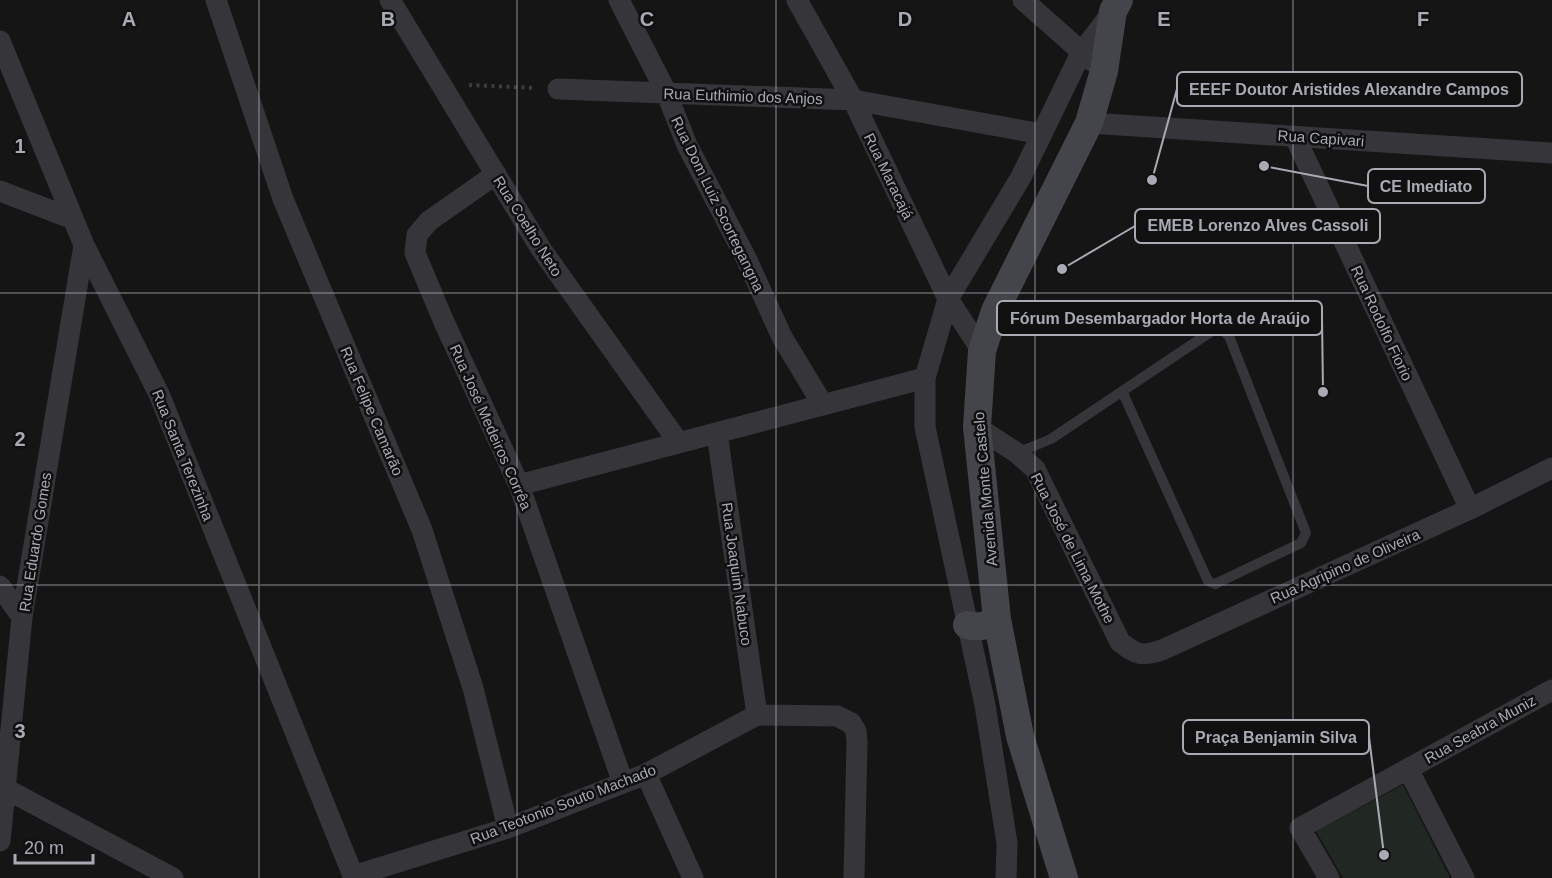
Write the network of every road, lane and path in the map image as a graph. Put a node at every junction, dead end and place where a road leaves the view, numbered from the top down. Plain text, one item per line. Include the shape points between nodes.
1 (216, 0) edge
2 (390, 0) edge
3 (619, 0) edge
4 (797, 0) edge
5 (1023, 0) edge
6 (1116, 5) edge
7 (0, 41) edge
8 (1081, 53) junction
9 (1104, 71) junction
10 (440, 83) junction
11 (558, 89) joint
12 (666, 92) junction
13 (853, 100) junction
14 (1089, 123) junction
15 (1042, 134) junction
16 (1295, 137) junction
17 (1550, 157) edge
18 (496, 174) junction
19 (0, 191) edge
20 (73, 219) junction
21 (84, 245) junction
22 (948, 299) junction
23 (982, 351) junction
24 (926, 378) junction
25 (1122, 391) junction
26 (823, 405) junction
27 (977, 428) junction
28 (717, 434) junction
29 (679, 443) junction
30 (1017, 453) junction
31 (1552, 468) edge
32 (519, 485) junction
33 (1470, 509) junction
34 (0, 586) edge
35 (22, 617) junction
36 (967, 625) junction
37 (999, 625) junction
38 (1135, 653) joint
39 (1552, 690) edge
40 (985, 705) junction
41 (757, 715) junction
42 (1408, 769) junction
43 (646, 774) junction
44 (623, 783) junction
45 (6, 789) junction
46 (508, 828) junction
47 (0, 838) edge
48 (353, 877) edge
49 (173, 878) edge
50 (693, 878) edge
51 (854, 878) edge
52 (1006, 878) edge
53 (1064, 878) edge
54 (1329, 878) edge
55 (1464, 878) edge

1 - 46 street, Rua Felipe Camarão via 283,199 422,530 473,688
2 - 10 street, Rua Coelho Neto
3 - 12 street, Rua Dom Luiz Scortegangna
4 - 13 street, Rua Maracajá
5 - 8 street
6 - 8 street
6 - 9 street, Avenida Monte Castelo
7 - 20 street, Rua Santa Terezinha
8 - 9 street
8 - 15 street
9 - 14 street, Avenida Monte Castelo
10 - 11 path
10 - 18 street, Rua Coelho Neto
11 - 12 street, Rua Euthimio dos Anjos
12 - 13 street, Rua Euthimio dos Anjos
12 - 26 street, Rua Dom Luiz Scortegangna via 687,145 782,337
13 - 15 street, Rua Euthimio dos Anjos
13 - 22 street, Rua Maracajá
14 - 16 street, Rua Capivari
14 - 23 street, Avenida Monte Castelo via 995,311
15 - 22 street via 1021,177
16 - 17 street, Rua Capivari
16 - 33 street, Rua Rodolfo Fiorio
18 - 29 street, Rua Coelho Neto via 541,249
18 - 32 street, Rua José Medeiros Corrêa via 429,221 417,235 415,253
19 - 20 street
20 - 21 street, Rua Santa Terezinha
21 - 35 street, Rua Eduardo Gomes
21 - 48 street, Rua Santa Terezinha via 159,394
22 - 23 street, Rua Maracajá
22 - 24 street
23 - 27 street, Avenida Monte Castelo
24 - 26 street
24 - 36 street via 925,427
25 - 25 lane via 1212,331 1222,330 1229,336 1306,534 1301,543 1215,584 1208,581
25 - 30 lane via 1051,439
26 - 28 street
27 - 30 street, Rua José de Lima Mothe
27 - 37 street, Avenida Monte Castelo
28 - 29 street
28 - 41 street, Rua Joaquim Nabuco
29 - 32 street
30 - 38 street, Rua José de Lima Mothe via 1035,469 1120,642
31 - 33 street, Rua Agripino de Oliveira
32 - 44 street, Rua José Medeiros Corrêa
33 - 38 street, Rua Agripino de Oliveira via 1162,650 1146,655
34 - 35 street
35 - 45 street, Rua Eduardo Gomes
36 - 37 street
36 - 40 street
37 - 40 street
37 - 53 street, Avenida Monte Castelo via 1020,736
39 - 42 street, Rua Seabra Muniz
40 - 52 street via 1007,843
41 - 43 street, Rua Teotonio Souto Machado
41 - 51 street, Rua Teotonio Souto Machado via 837,716 851,723 856,731
42 - 54 street, Rua Seabra Muniz via 1300,828
42 - 55 street
43 - 44 street, Rua Teotonio Souto Machado
43 - 50 street
44 - 46 street, Rua Teotonio Souto Machado
45 - 47 street, Rua Eduardo Gomes
45 - 49 street
46 - 48 street, Rua Teotonio Souto Machado

